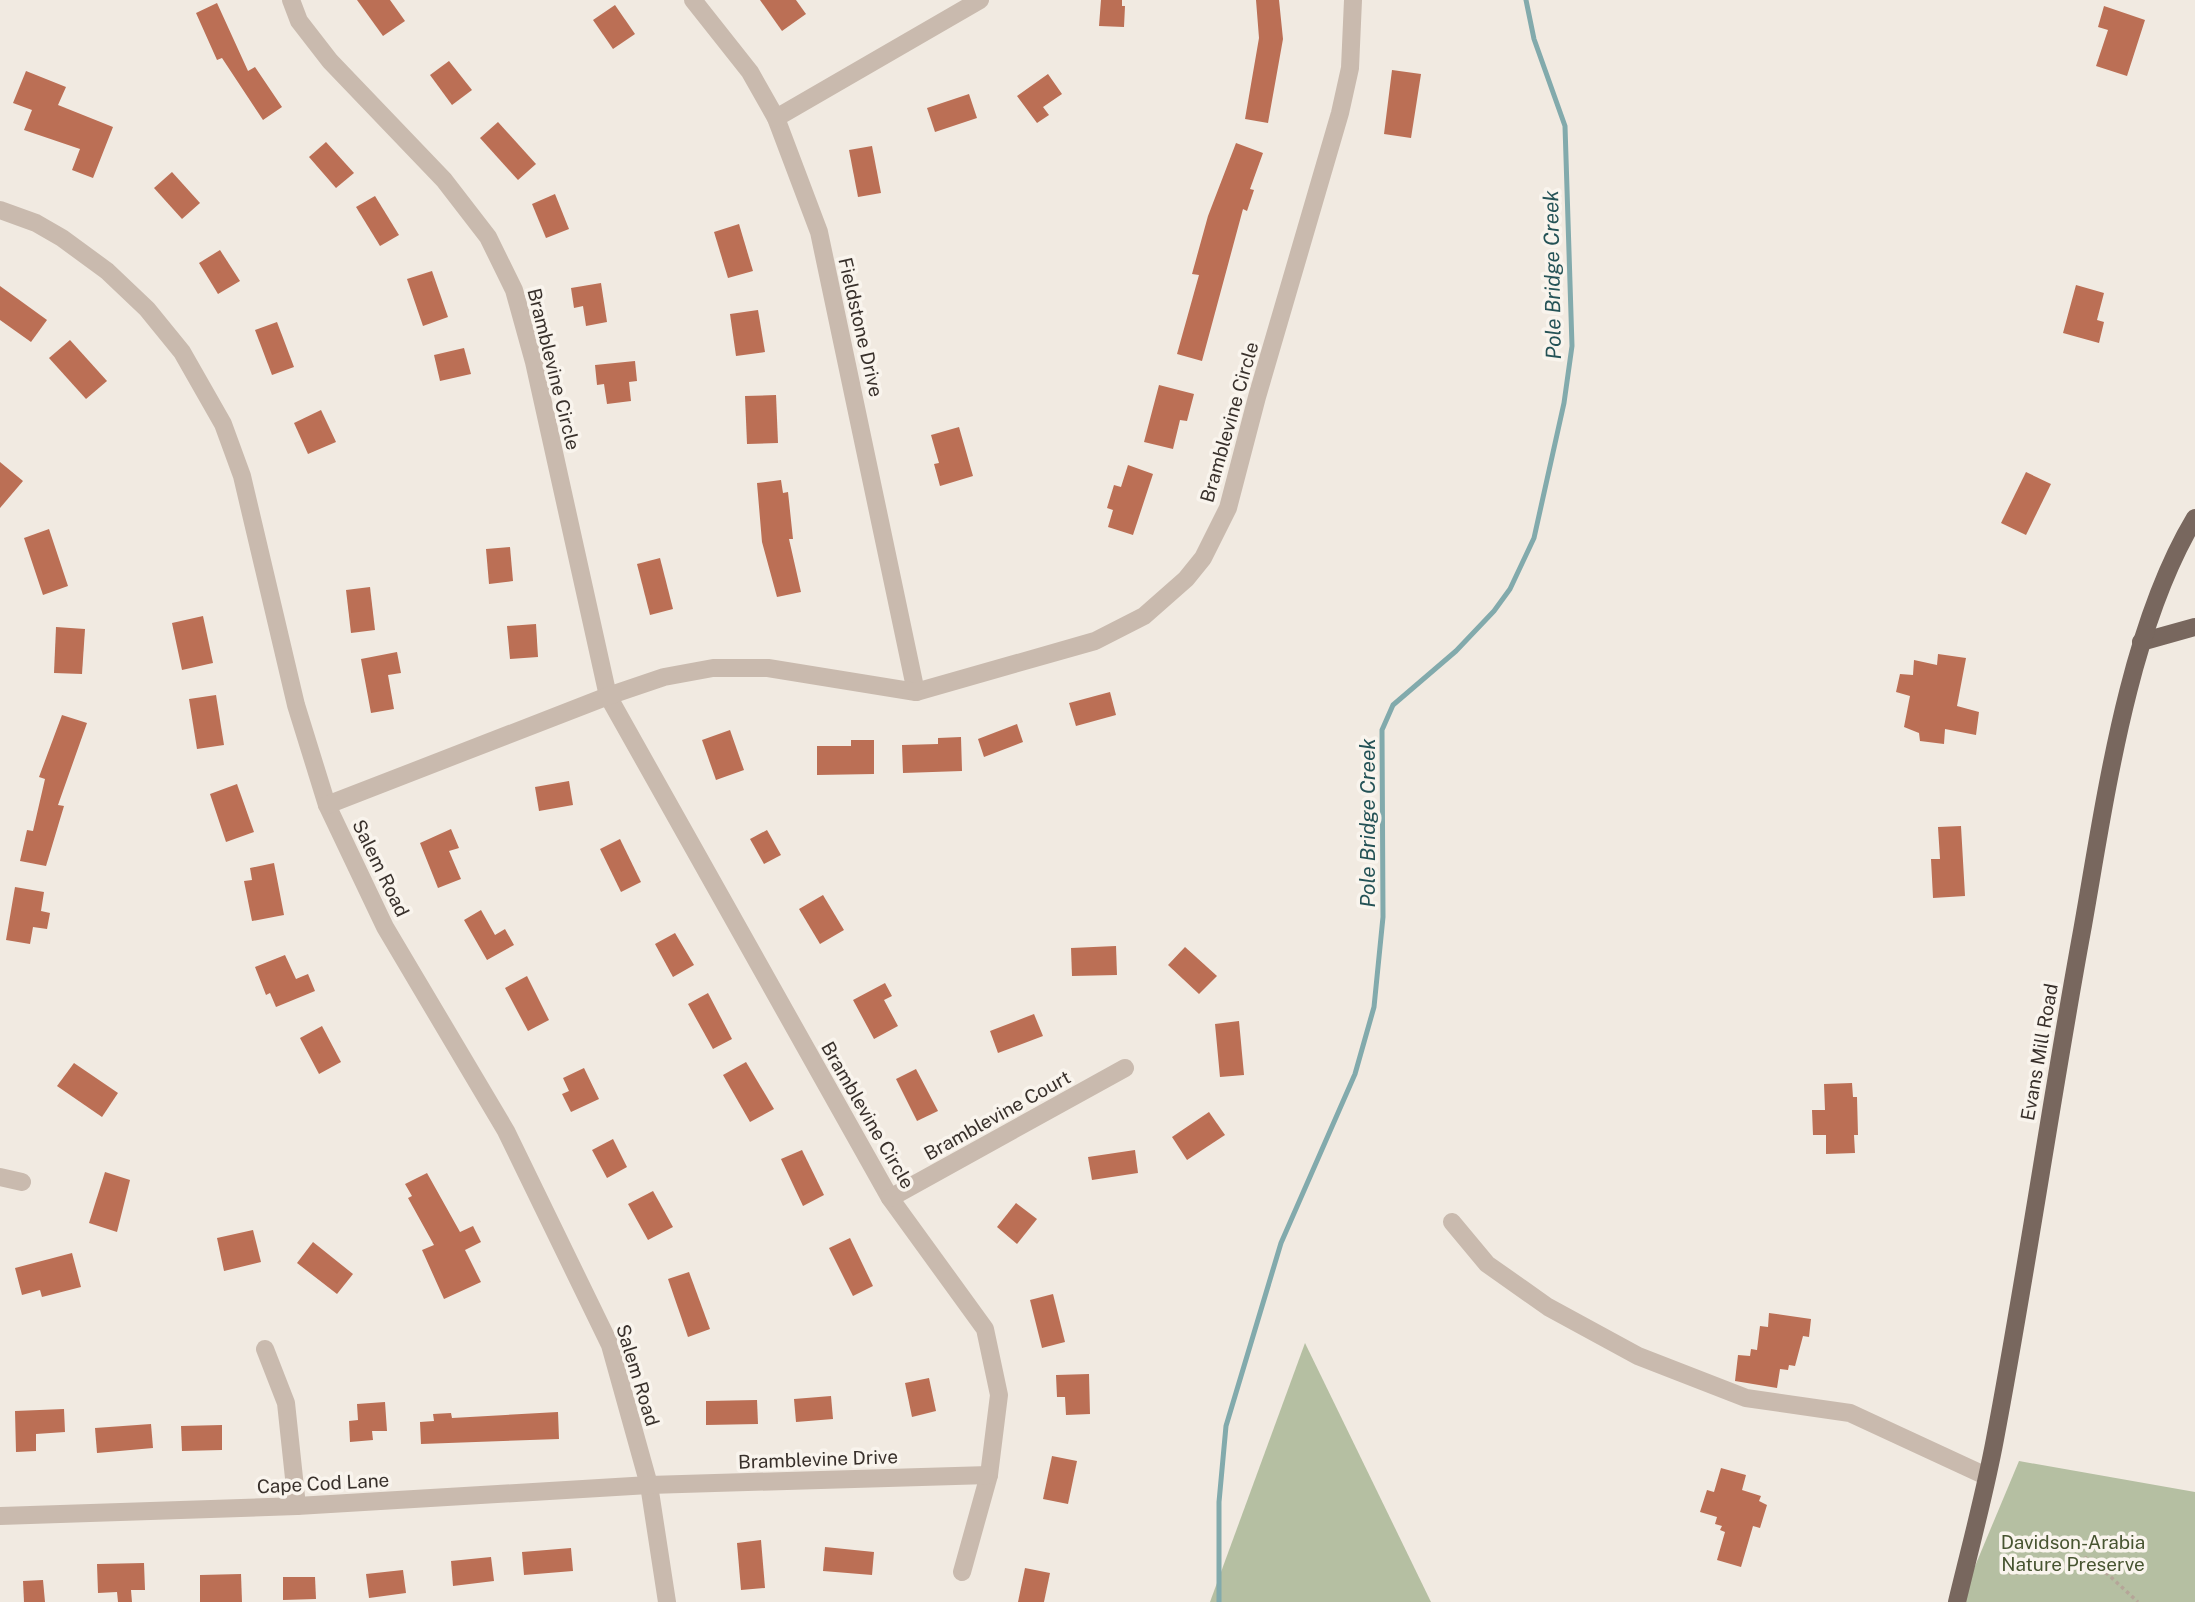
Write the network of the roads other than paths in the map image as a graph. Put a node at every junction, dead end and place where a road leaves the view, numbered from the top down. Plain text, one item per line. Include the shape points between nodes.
1 (291, 0) edge
2 (693, 0) edge
3 (980, 0) edge
4 (1353, 0) edge
5 (776, 118) junction
6 (0, 210) edge
7 (2195, 518) edge
8 (2195, 627) edge
9 (2141, 642) junction
10 (916, 692) junction
11 (608, 696) junction
12 (327, 805) junction
13 (1125, 1068) dead end
14 (0, 1177) edge
15 (22, 1182) dead end
16 (890, 1198) junction
17 (1451, 1222) dead end
18 (265, 1349) dead end
19 (989, 1475) junction
20 (1986, 1476) junction
21 (649, 1485) junction
22 (297, 1506) junction
23 (0, 1516) edge
24 (962, 1572) dead end
25 (667, 1602) edge
26 (1957, 1602) edge

1 - 11 street, Bramblevine Circle via 299,21 330,61 384,114 488,237 514,290
2 - 5 street, Fieldstone Drive via 750,72
3 - 5 street
4 - 10 street, Bramblevine Circle via 1350,68 1340,113 1228,509 1203,558 1166,599 1121,630
5 - 10 street, Fieldstone Drive via 819,232
6 - 12 street, Salem Road via 36,223 107,271 181,352 223,424 242,476 296,705
7 - 9 main road, Evans Mill Road via 2180,542
8 - 9 main road
9 - 20 main road, Evans Mill Road via 2091,881
10 - 11 street, Bramblevine Circle via 780,670 713,668 664,677
11 - 12 street, Bramblevine Circle
11 - 16 street, Bramblevine Circle
12 - 21 street, Salem Road via 386,928 506,1131 610,1345
13 - 16 street, Bramblevine Court
14 - 15 street
16 - 19 street, Bramblevine Circle via 985,1329 999,1395
17 - 20 street via 1487,1264 1548,1307 1637,1356 1746,1398 1850,1413
18 - 22 street via 286,1403
19 - 21 street, Bramblevine Drive
19 - 24 street, Bramblevine Circle
20 - 26 main road, Evans Mill Road
21 - 22 street, Cape Cod Lane
21 - 25 street, Salem Road
22 - 23 street, Cape Cod Lane

